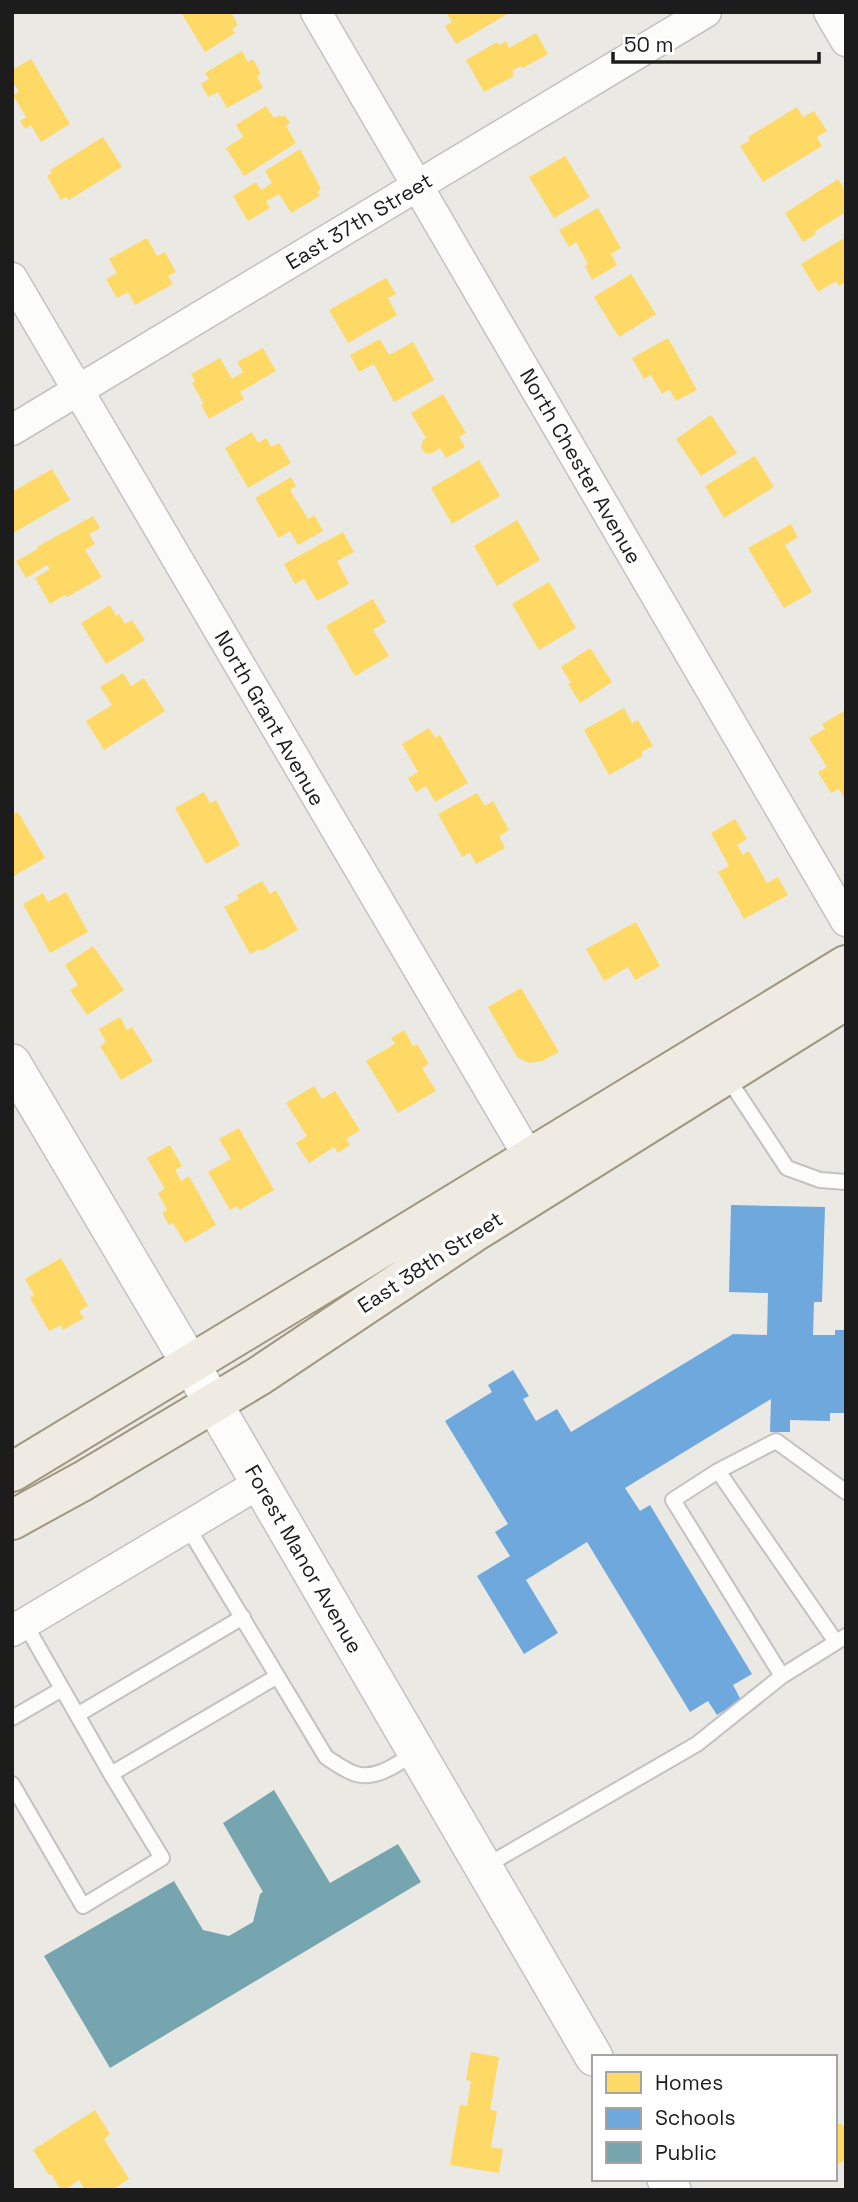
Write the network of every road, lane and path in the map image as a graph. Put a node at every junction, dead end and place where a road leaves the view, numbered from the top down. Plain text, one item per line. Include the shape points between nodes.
1 (316, 12) edge
2 (706, 12) edge
3 (829, 12) edge
4 (846, 41) edge
5 (417, 186) junction
6 (12, 278) edge
7 (78, 391) junction
8 (12, 430) edge
9 (846, 921) edge
10 (846, 965) edge
11 (846, 1000) edge
12 (12, 1063) edge
13 (726, 1074) junction
14 (529, 1157) junction
15 (846, 1182) edge
16 (191, 1365) junction
17 (213, 1403) junction
18 (718, 1471) junction
19 (12, 1472) edge
20 (260, 1483) junction
21 (846, 1492) edge
22 (12, 1520) edge
23 (187, 1526) junction
24 (243, 1617) junction
25 (19, 1627) edge
26 (841, 1639) edge
27 (782, 1676) junction
28 (276, 1677) junction
29 (62, 1689) junction
30 (77, 1715) junction
31 (12, 1718) edge
32 (416, 1752) junction
33 (111, 1773) junction
34 (12, 1784) edge
35 (483, 1868) junction
36 (593, 2055) edge

1 - 5 street, North Chester Avenue
2 - 5 street, East 37th Street
3 - 4 street
5 - 7 street, East 37th Street
5 - 9 street, North Chester Avenue
6 - 7 street, North Grant Avenue
7 - 8 street, East 37th Street
7 - 14 street, North Grant Avenue
10 - 14 main road, East 38th Street
11 - 13 main road, East 38th Street
12 - 16 street, Forest Manor Avenue
13 - 15 lane via 787,1168 820,1180
13 - 17 main road, East 38th Street
14 - 16 main road, East 38th Street
16 - 17 street, Forest Manor Avenue
16 - 19 main road, East 38th Street
17 - 20 street, Forest Manor Avenue
17 - 22 main road, East 38th Street
18 - 21 lane via 776,1441
18 - 26 lane
18 - 27 lane via 673,1500
20 - 23 street
20 - 32 street, Forest Manor Avenue
23 - 24 lane
23 - 25 street
24 - 28 lane
24 - 30 lane
25 - 29 lane
26 - 27 lane
27 - 35 lane via 697,1744
28 - 32 lane via 326,1757 357,1775 379,1773
28 - 33 lane
29 - 30 lane
29 - 31 lane
30 - 33 lane
32 - 35 street, Forest Manor Avenue
33 - 34 lane via 162,1858 83,1906
35 - 36 street, Forest Manor Avenue

